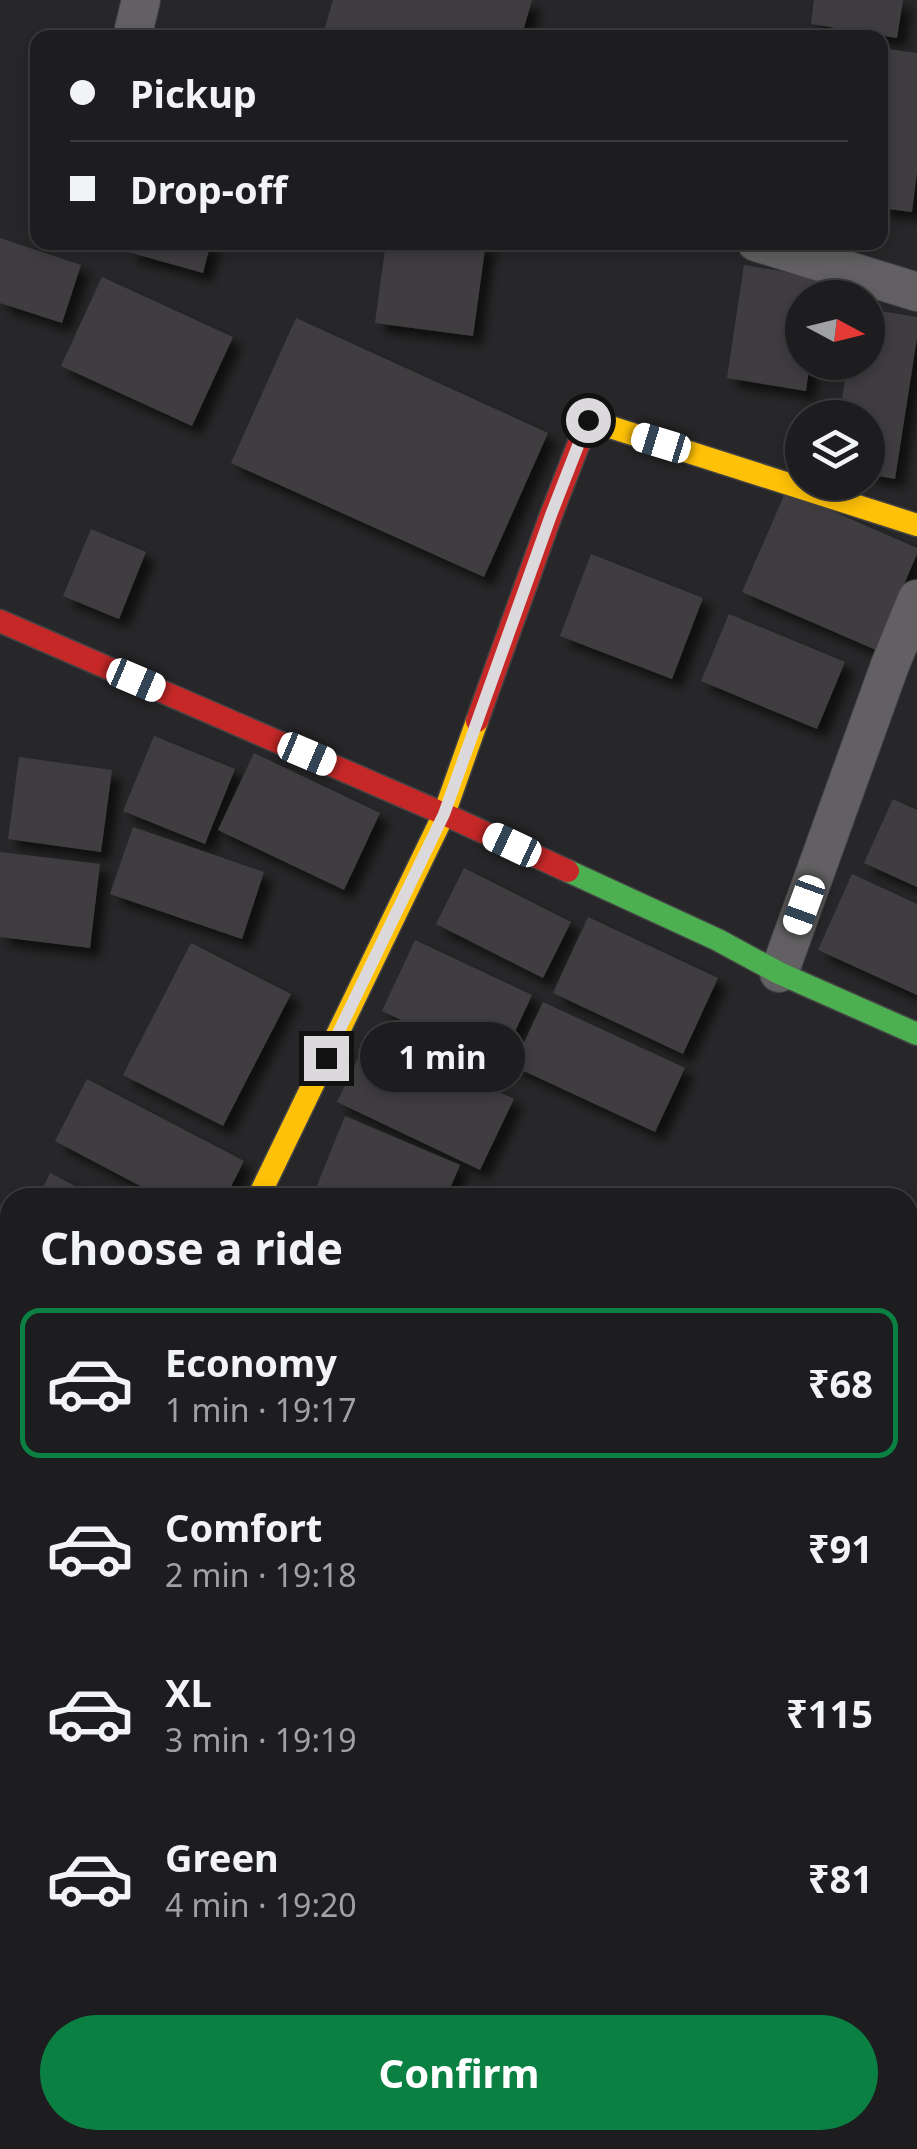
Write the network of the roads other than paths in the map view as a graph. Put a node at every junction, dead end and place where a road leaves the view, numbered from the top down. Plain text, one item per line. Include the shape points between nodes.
1 (141, 0) edge
2 (134, 30) edge
3 (782, 250) edge
4 (917, 292) edge
5 (917, 525) edge
6 (917, 599) edge
7 (0, 621) edge
8 (444, 814) junction
9 (778, 973) junction
10 (917, 1034) edge
11 (263, 1188) edge

1 - 2 street
3 - 4 street
5 - 8 street via 588,420
6 - 9 street
7 - 8 street
8 - 9 street
8 - 11 street
9 - 10 street

